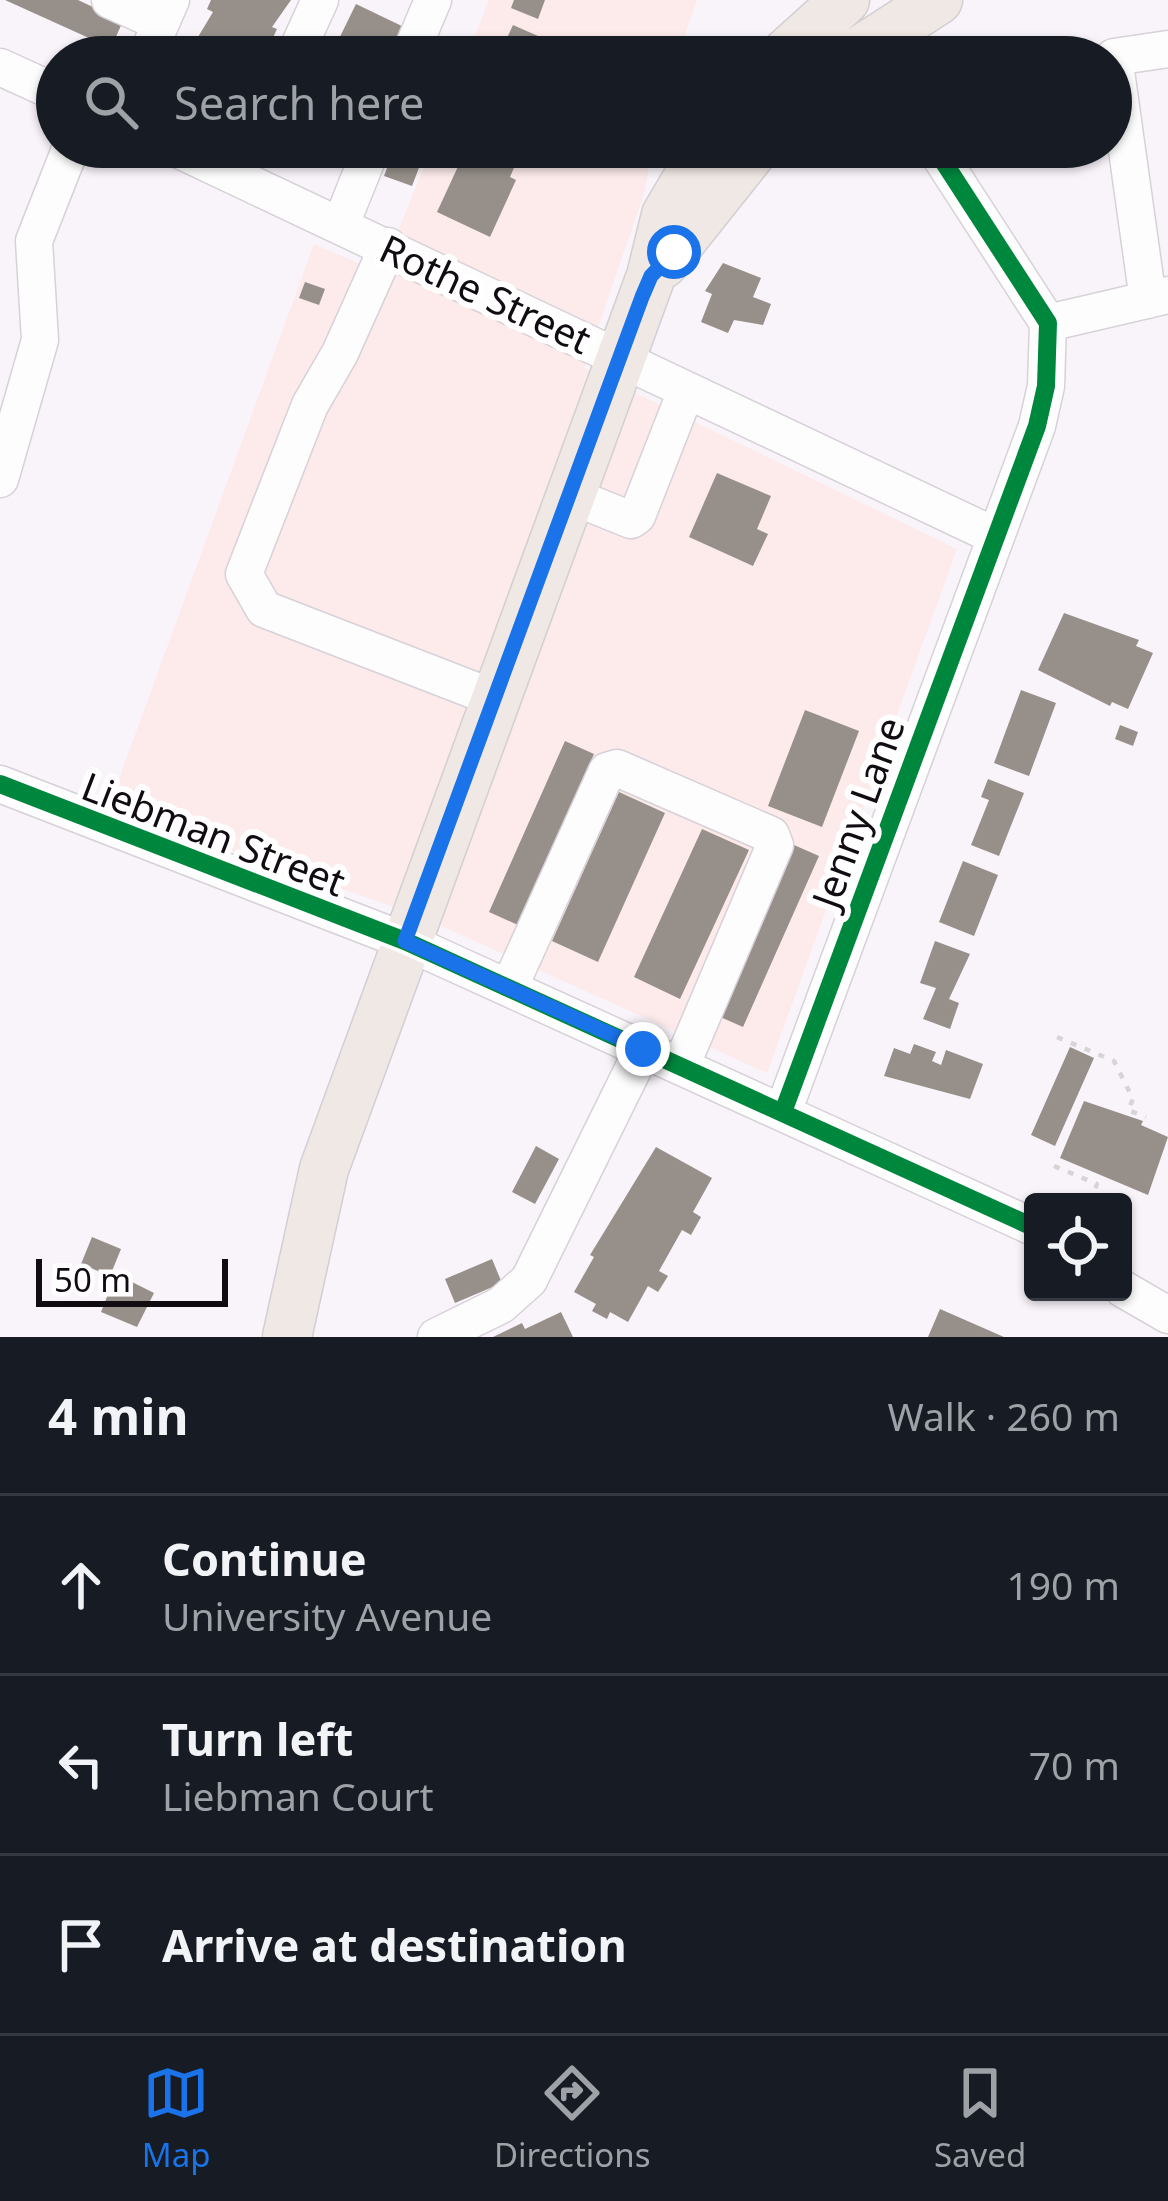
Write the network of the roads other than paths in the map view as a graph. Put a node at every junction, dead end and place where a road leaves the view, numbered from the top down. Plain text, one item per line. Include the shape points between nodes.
1 (110, 0) edge
2 (320, 0) edge
3 (433, 0) edge
4 (938, 0) edge
5 (165, 11) edge
6 (851, 30) edge
7 (304, 36) edge
8 (418, 36) edge
9 (1168, 49) edge
10 (1132, 54) edge
11 (0, 67) edge
12 (36, 83) edge
13 (1132, 156) edge
14 (63, 168) edge
15 (219, 168) edge
16 (363, 168) edge
17 (692, 168) edge
18 (739, 168) edge
19 (948, 168) edge
20 (340, 224) junction
21 (388, 246) junction
22 (651, 276) junction
23 (1158, 298) edge
24 (1048, 323) junction
25 (620, 357) junction
26 (686, 392) junction
27 (0, 479) edge
28 (569, 495) junction
29 (993, 535) junction
30 (494, 698) junction
31 (0, 784) edge
32 (405, 941) junction
33 (508, 988) junction
34 (643, 1049) junction
35 (681, 1066) junction
36 (783, 1112) junction
37 (1024, 1222) edge
38 (1132, 1295) edge
39 (1168, 1316) edge
40 (287, 1337) edge
41 (436, 1337) edge

1 - 5 street
2 - 7 street
3 - 8 street
4 - 6 main road
9 - 10 street
11 - 12 street
13 - 23 street
14 - 27 street via 34,241 40,340
15 - 20 street, Rothe Street
16 - 20 street
17 - 22 main road via 665,215
18 - 22 main road
19 - 24 street
20 - 21 street, Rothe Street
21 - 25 street, Rothe Street
21 - 30 street via 310,405 244,574 264,609
22 - 25 main road
23 - 24 street
24 - 29 street, Jenny Lane via 1037,426
25 - 26 street, Rothe Street
25 - 28 main road
26 - 28 street via 637,516
26 - 29 street, Rothe Street
28 - 30 main road
29 - 36 street, Jenny Lane
30 - 32 main road
31 - 32 street, Liebman Street
32 - 33 street, Liebman Street
32 - 40 main road via 324,1169
33 - 34 street, Liebman Street
33 - 35 street via 608,771 617,768 771,836 776,845
34 - 35 street, Liebman Street
34 - 41 street via 530,1280 501,1305
35 - 36 street, Liebman Street
36 - 37 street, Liebman Street
38 - 39 street

